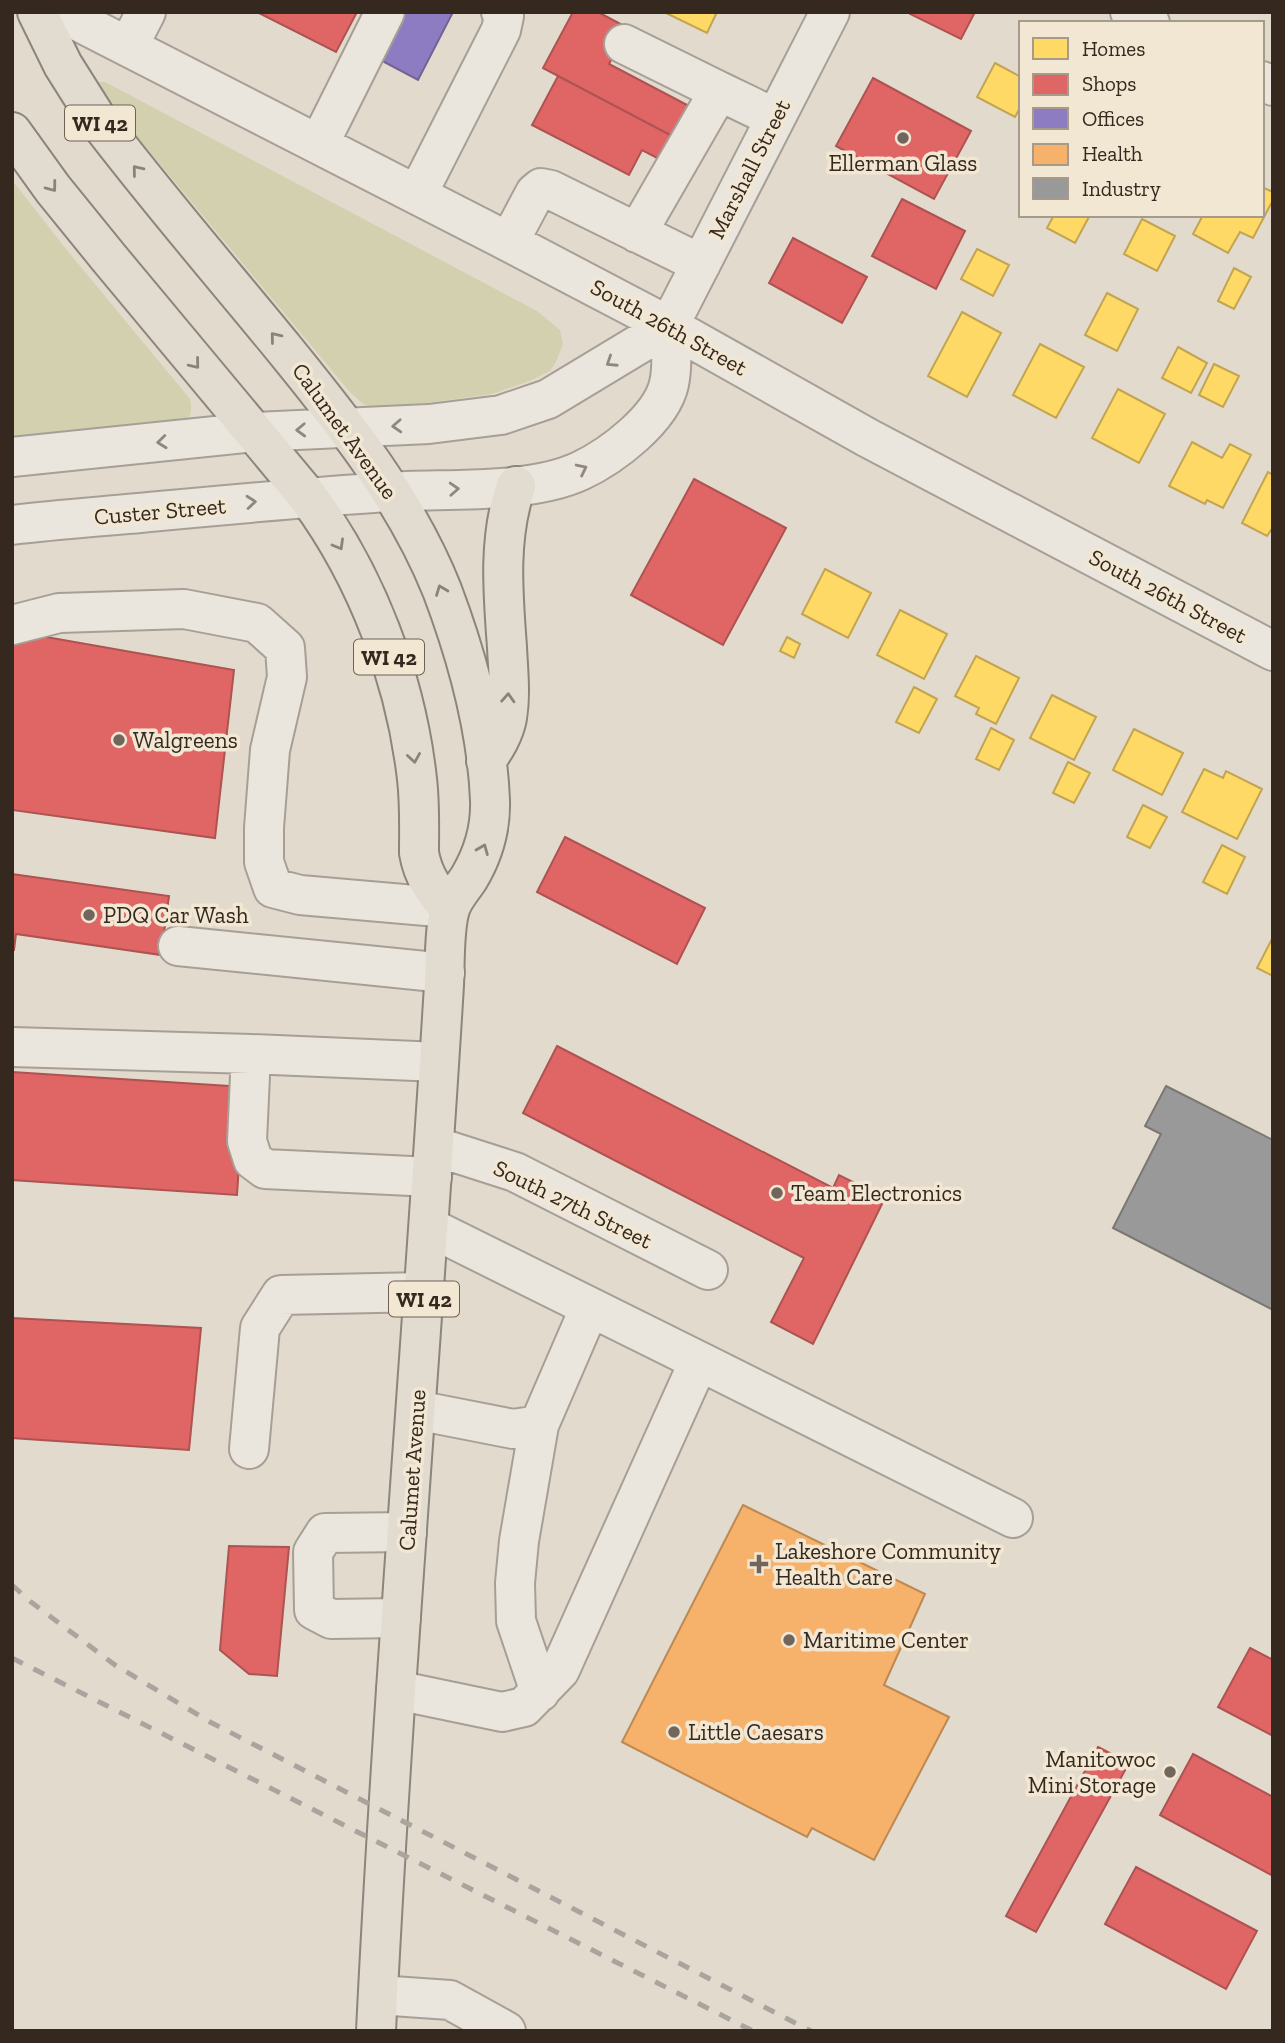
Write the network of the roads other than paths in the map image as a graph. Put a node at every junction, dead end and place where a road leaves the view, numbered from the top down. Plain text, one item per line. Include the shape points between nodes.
1 (37, 12) edge
2 (60, 12) edge
3 (146, 12) edge
4 (385, 12) edge
5 (501, 12) edge
6 (830, 12) edge
7 (1130, 12) edge
8 (1146, 21) edge
9 (624, 44) dead end
10 (128, 47) junction
11 (719, 91) junction
12 (775, 118) junction
13 (12, 132) edge
14 (319, 144) junction
15 (417, 195) junction
16 (637, 233) junction
17 (509, 242) junction
18 (701, 264) junction
19 (669, 326) junction
20 (349, 428) junction
21 (254, 432) junction
22 (12, 457) edge
23 (516, 486) junction
24 (391, 491) junction
25 (308, 497) junction
26 (12, 525) edge
27 (12, 625) edge
28 (1273, 651) edge
29 (486, 761) junction
30 (449, 908) junction
31 (178, 946) dead end
32 (445, 973) junction
33 (12, 1047) edge
34 (251, 1054) junction
35 (439, 1062) junction
36 (433, 1161) junction
37 (429, 1227) junction
38 (708, 1270) dead end
39 (424, 1292) junction
40 (590, 1307) junction
41 (699, 1361) junction
42 (415, 1410) junction
43 (539, 1424) junction
44 (249, 1450) dead end
45 (1013, 1518) dead end
46 (407, 1532) junction
47 (401, 1618) junction
48 (396, 1690) junction
49 (540, 1692) junction
50 (377, 2013) edge
51 (506, 2031) edge

20 -> 1 main road, Calumet Avenue / WI 42 via 104,129 69,75
2 - 10 street, South 26th Street
3 - 10 street
4 - 14 street
5 - 15 street via 501,30
6 - 12 street, Marshall Street
7 - 8 street
9 - 11 street
10 - 14 street, South 26th Street
11 - 12 street
11 - 16 street
12 - 18 street, Marshall Street
13 -> 21 main road, WI 42 via 108,258
14 - 15 street, South 26th Street
15 - 17 street, South 26th Street
16 - 17 street via 541,188
16 - 18 street
17 - 19 street, South 26th Street
18 - 19 street, Marshall Street
19 -> 20 street via 548,399 514,412 456,422
23 -> 19 street via 557,479 592,465 651,417 669,385
19 - 28 street, South 26th Street via 868,438
20 -> 21 street
20 - 24 main road, Calumet Avenue / WI 42
21 -> 22 street
21 - 25 main road, WI 42
24 -> 23 street
29 -> 23 main road via 500,738 508,710 504,545
24 - 25 street
29 -> 24 main road, Calumet Avenue / WI 42 via 457,632 435,573
26 -> 25 street, Custer Street
25 -> 30 main road, WI 42 via 347,558 389,658 415,759 420,864
27 - 30 street via 59,613 184,609 257,623 285,648 287,677 270,750 264,828 264,862 273,888 300,895
30 -> 29 main road, Calumet Avenue / WI 42 via 487,839 490,799
30 - 32 main road, Calumet Avenue / WI 42
31 - 32 street
32 - 35 main road, Calumet Avenue / WI 42
33 - 34 street
34 - 35 street
34 - 36 street, South 27th Street via 247,1141 253,1160 265,1169
35 - 36 main road, Calumet Avenue / WI 42
36 - 37 main road, Calumet Avenue / WI 42
36 - 38 street, South 27th Street via 515,1172
37 - 39 main road, Calumet Avenue / WI 42
37 - 40 street
39 - 42 main road, Calumet Avenue / WI 42
39 - 44 street via 281,1295 260,1328
40 - 41 street
40 - 43 street
41 - 45 street
41 - 49 street via 560,1670
42 - 43 street via 513,1429
42 - 46 main road, Calumet Avenue / WI 42
43 - 49 street via 515,1583 516,1621
46 - 47 main road, Calumet Avenue / WI 42
46 - 47 street via 325,1533 313,1552 314,1610 331,1619
47 - 48 main road, Calumet Avenue / WI 42
48 - 49 street via 502,1712 524,1707
48 - 50 main road, Calumet Avenue / WI 42
50 - 51 street via 450,2000

